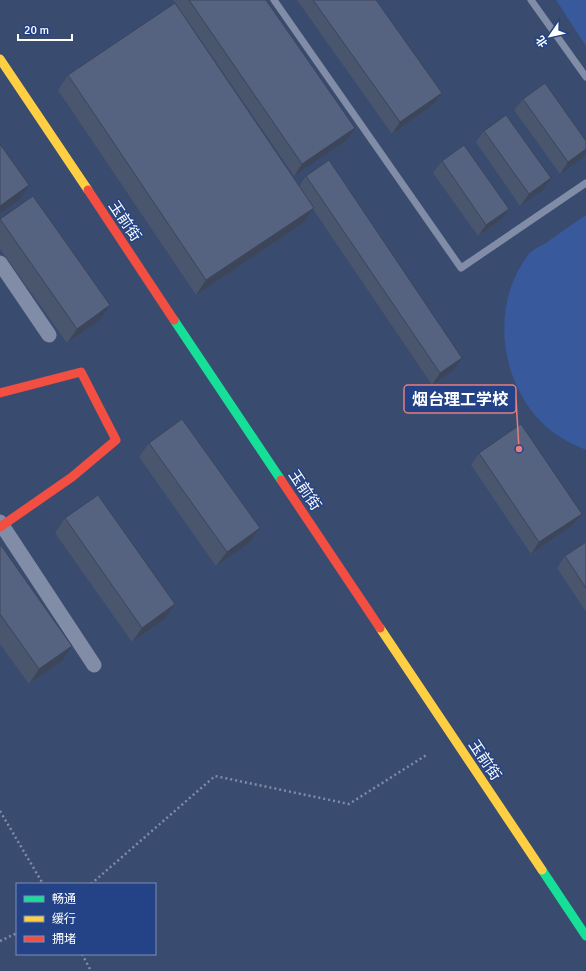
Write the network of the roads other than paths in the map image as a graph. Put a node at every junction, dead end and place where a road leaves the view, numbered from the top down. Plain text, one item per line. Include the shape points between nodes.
1 (274, 0) edge
2 (531, 0) edge
3 (0, 59) edge
4 (586, 77) edge
5 (586, 183) edge
6 (0, 263) edge
7 (49, 335) dead end
8 (0, 393) edge
9 (1, 525) edge
10 (94, 665) dead end
11 (586, 936) edge

1 - 5 lane via 461,268
2 - 4 lane
3 - 11 street, 玉前街
6 - 7 street
8 - 9 street via 81,372 116,440 72,476
9 - 10 street

